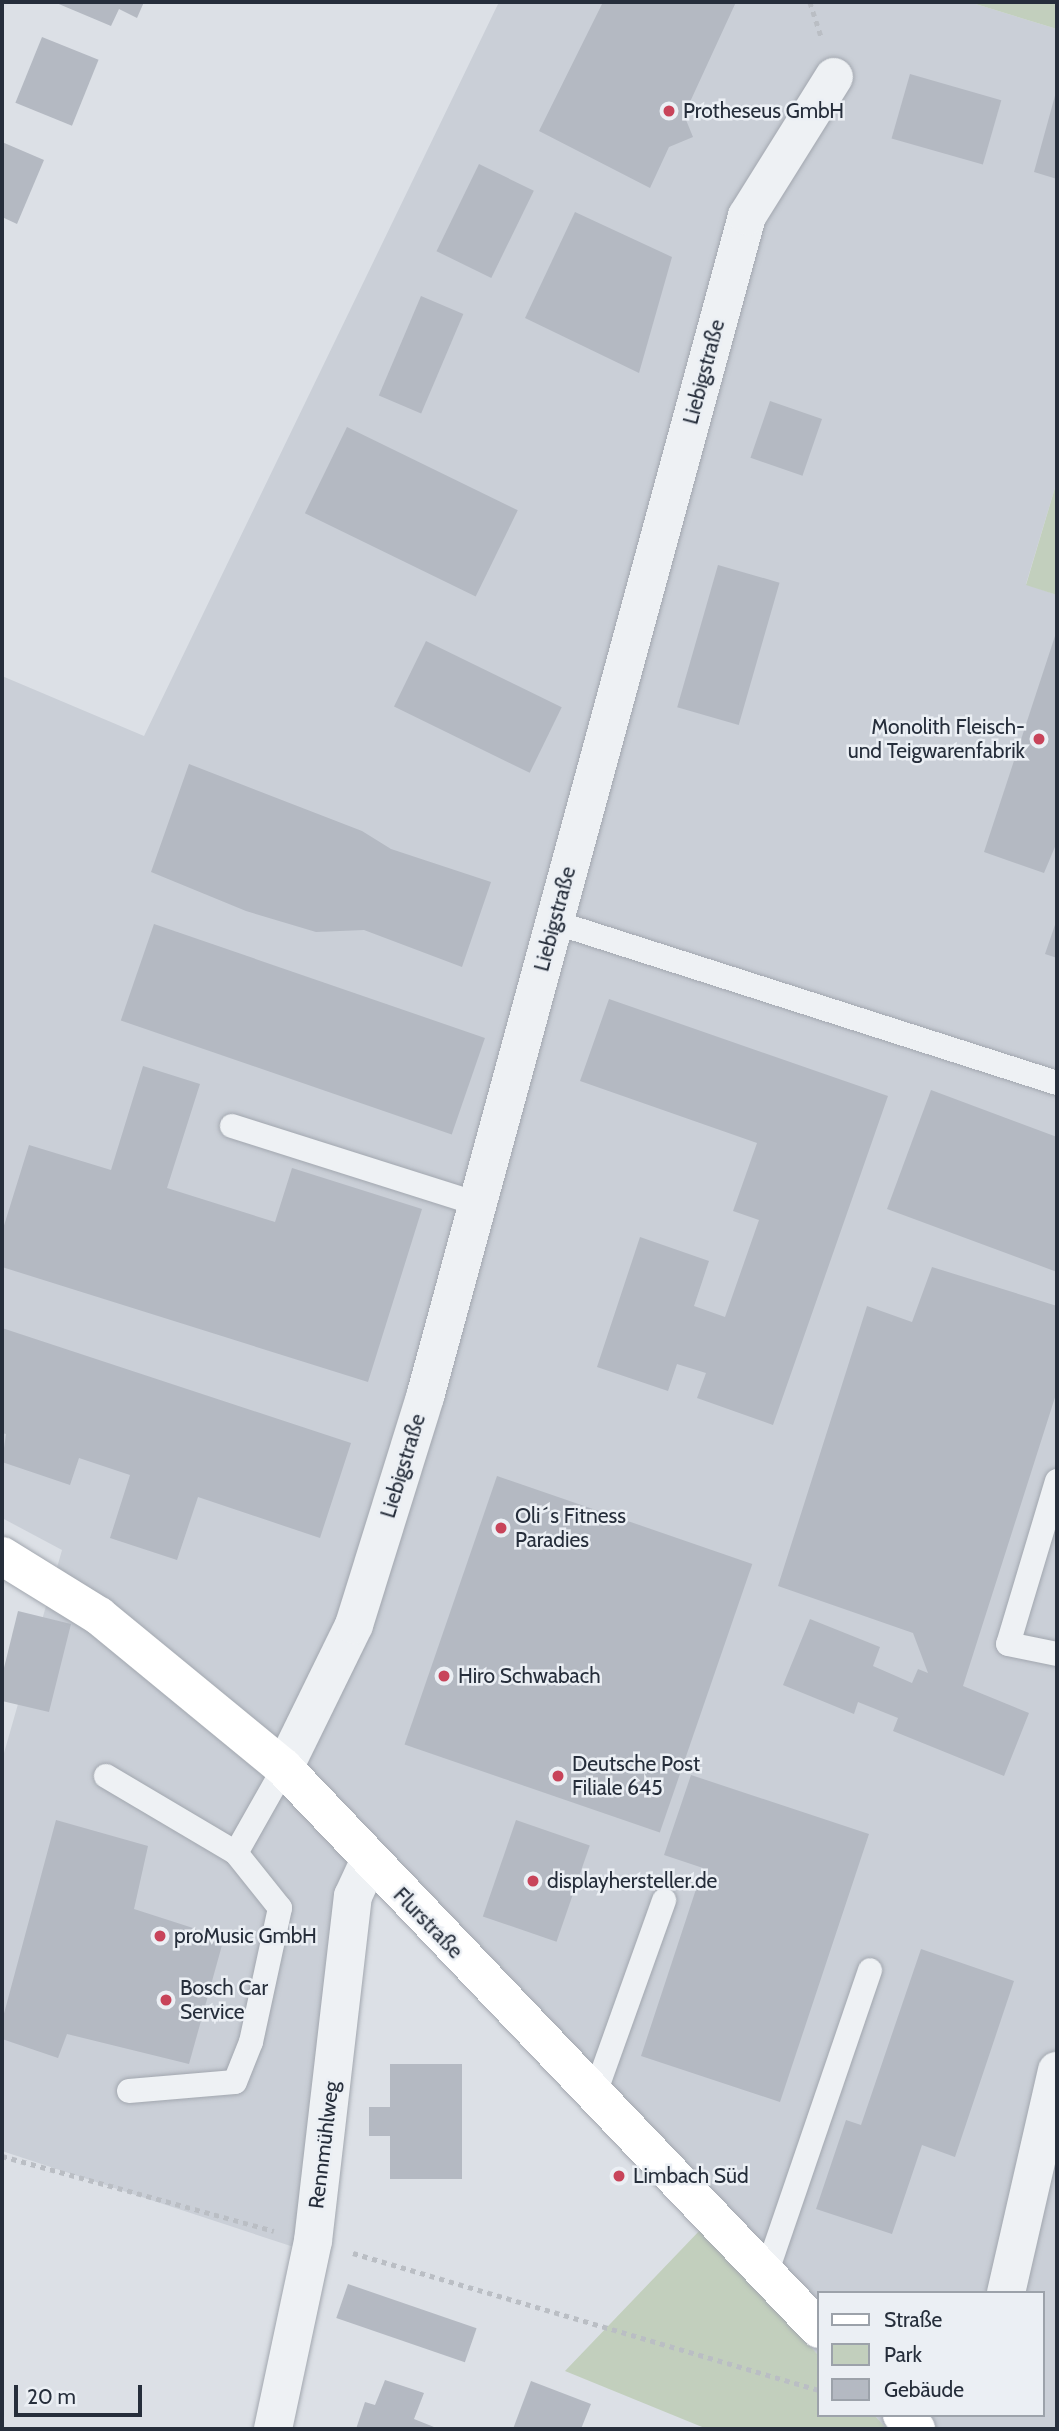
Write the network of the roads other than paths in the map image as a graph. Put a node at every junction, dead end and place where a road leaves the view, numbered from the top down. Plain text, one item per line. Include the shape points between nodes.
1 (834, 77) dead end
2 (554, 922) junction
3 (1057, 1083) edge
4 (232, 1126) dead end
5 (478, 1204) junction
6 (1057, 1481) edge
7 (2, 1556) edge
8 (1057, 1654) edge
9 (284, 1768) junction
10 (106, 1776) dead end
11 (236, 1853) junction
12 (369, 1861) junction
13 (664, 1900) dead end
14 (870, 1970) dead end
15 (1057, 2071) edge
16 (130, 2091) dead end
17 (594, 2096) junction
18 (766, 2274) junction
19 (1006, 2291) edge
20 (818, 2328) edge
21 (273, 2429) edge

1 - 2 street, Liebigstraße via 747,216
2 - 3 lane
2 - 5 street, Liebigstraße
4 - 5 lane
5 - 9 street, Liebigstraße via 425,1397 354,1625
6 - 8 lane via 1008,1644
7 - 9 street, Flurstraße via 99,1616
9 - 11 lane
9 - 12 street, Flurstraße
10 - 11 lane
11 - 16 lane via 280,1908 251,2042 235,2082
12 - 17 street, Flurstraße
12 - 21 street, Rennmühlweg via 354,1896 313,2241
13 - 17 lane
14 - 18 lane
15 - 19 street
17 - 18 street, Flurstraße
18 - 20 street, Flurstraße

